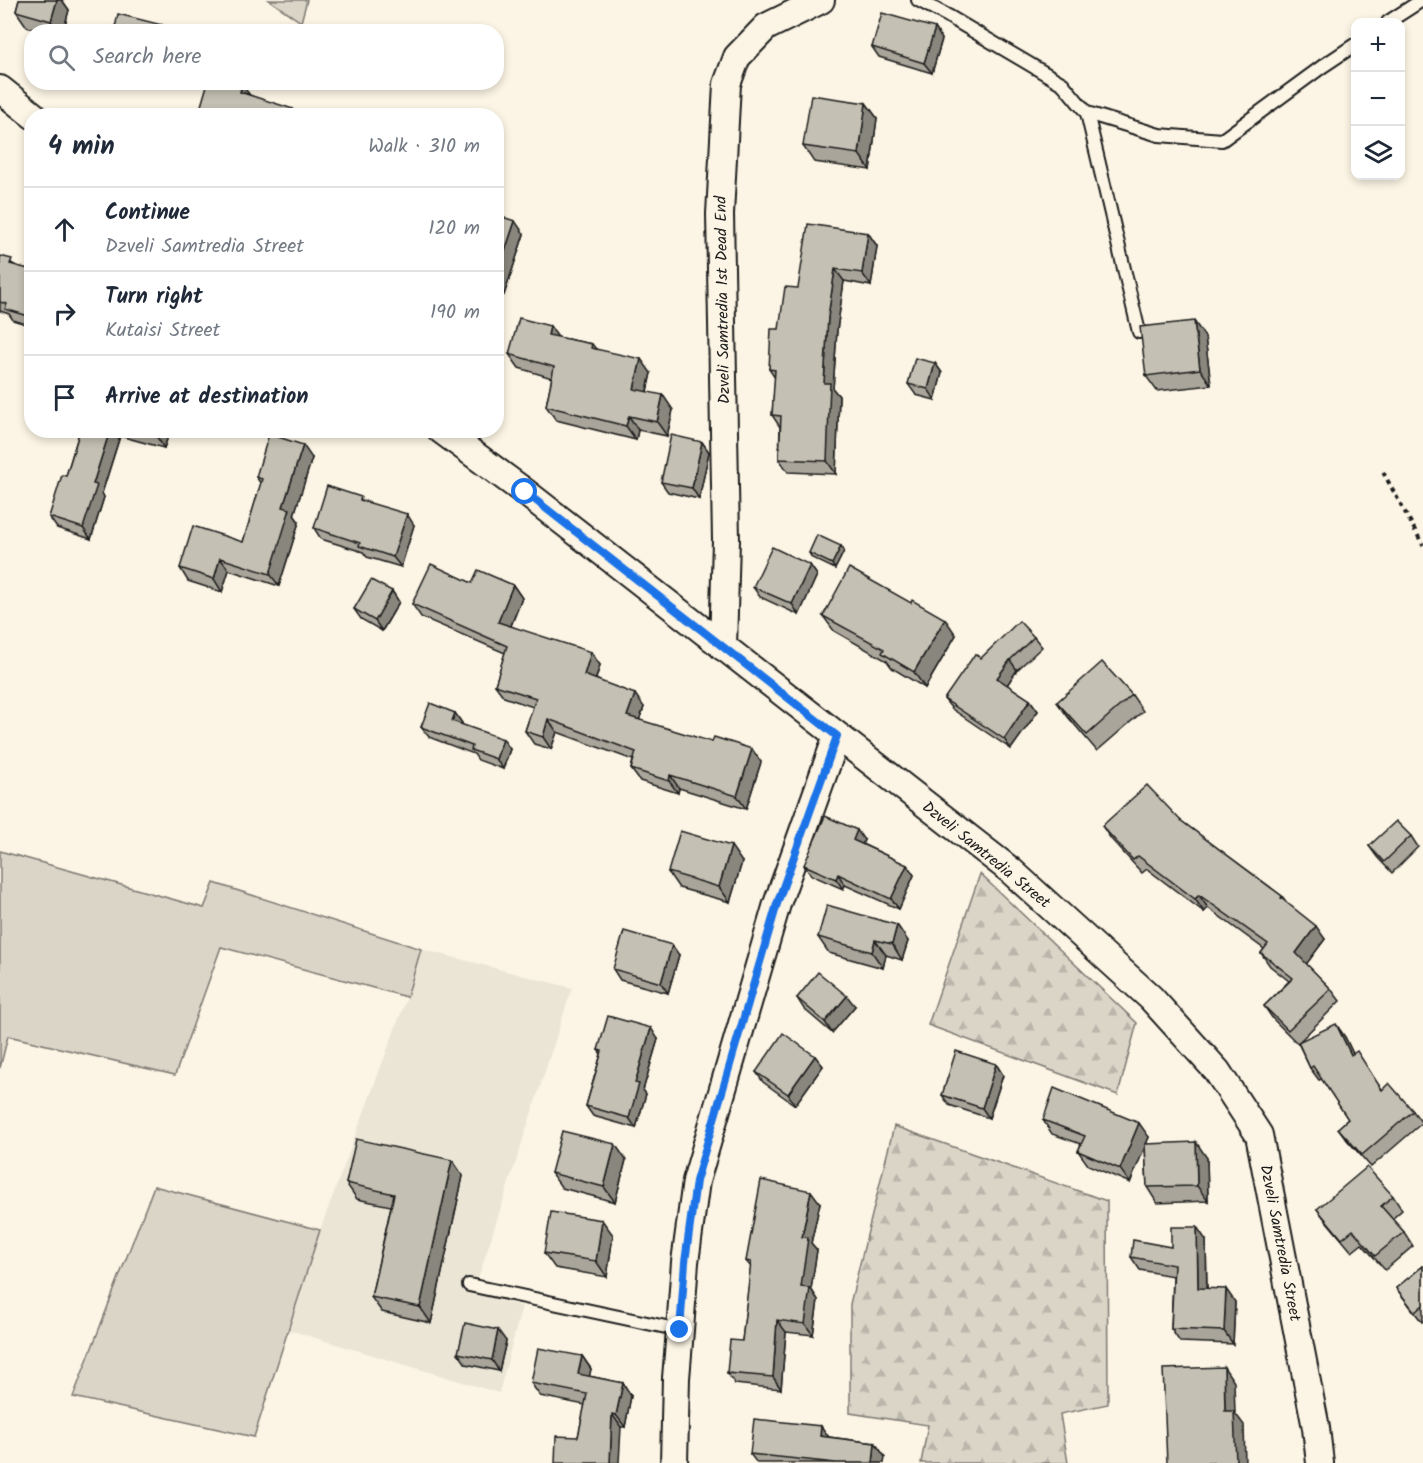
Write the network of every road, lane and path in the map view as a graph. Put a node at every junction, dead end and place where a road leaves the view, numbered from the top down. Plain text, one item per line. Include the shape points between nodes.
1 (821, 0) edge
2 (918, 0) edge
3 (1422, 0) edge
4 (1394, 18) edge
5 (1351, 47) edge
6 (0, 89) edge
7 (24, 109) edge
8 (1087, 113) junction
9 (1139, 332) edge
10 (452, 438) edge
11 (1383, 472) dead end
12 (1423, 544) edge
13 (723, 647) junction
14 (837, 736) junction
15 (469, 1285) dead end
16 (680, 1330) junction
17 (674, 1463) edge
18 (1320, 1463) edge

1 - 13 street, Dzveli Samtredia 1st Dead End via 766,27 737,57 728,84 720,214 726,540
2 - 8 lane via 1063,84
3 - 4 lane
5 - 8 lane via 1222,140 1159,135
6 - 7 street
8 - 9 lane
10 - 13 street, Dzveli Samtredia Street
11 - 12 path
13 - 14 street, Dzveli Samtredia Street
14 - 16 street via 777,904 696,1181
14 - 18 street, Dzveli Samtredia Street via 1010,870 1151,998 1229,1089 1259,1135
15 - 16 lane
16 - 17 street

